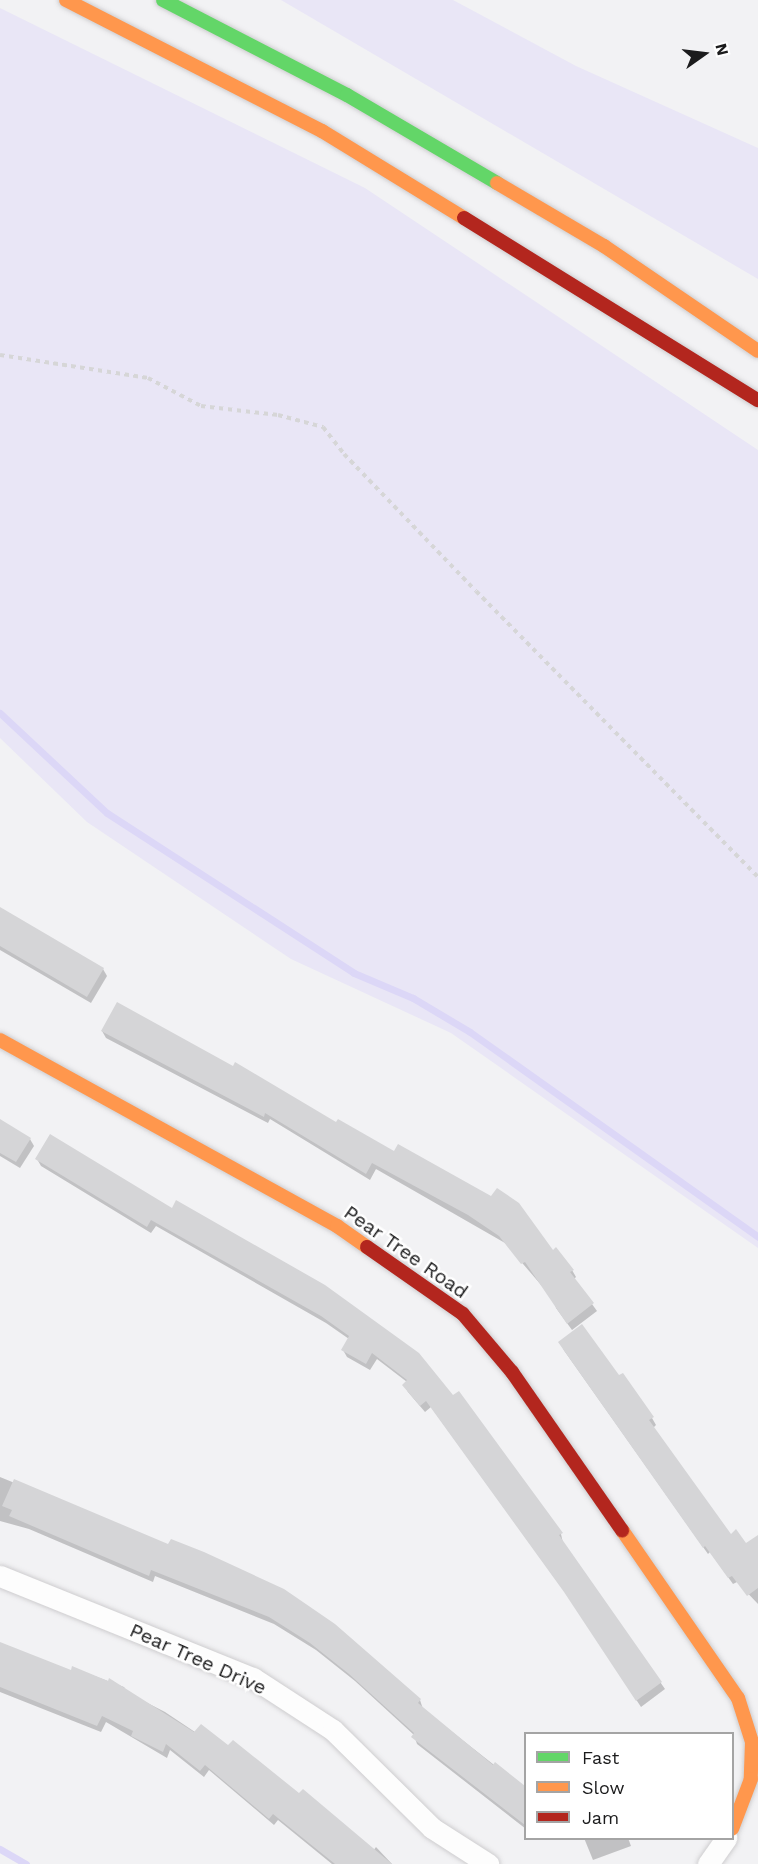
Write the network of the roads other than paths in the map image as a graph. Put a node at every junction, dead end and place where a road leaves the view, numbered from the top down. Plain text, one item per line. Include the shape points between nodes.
1 (66, 0) edge
2 (163, 0) edge
3 (758, 351) edge
4 (758, 400) edge
5 (0, 1040) edge
6 (0, 1575) edge
7 (755, 1743) edge
8 (734, 1824) edge
9 (725, 1840) edge
10 (488, 1864) edge
11 (708, 1864) edge

1 - 4 main road via 322,131
2 - 3 main road via 347,95 604,246
5 - 7 main road, Pear Tree Road via 337,1226 463,1314 512,1372 738,1698
6 - 10 street, Pear Tree Drive via 253,1678 333,1730 432,1828
7 - 8 main road via 751,1779
9 - 11 street

